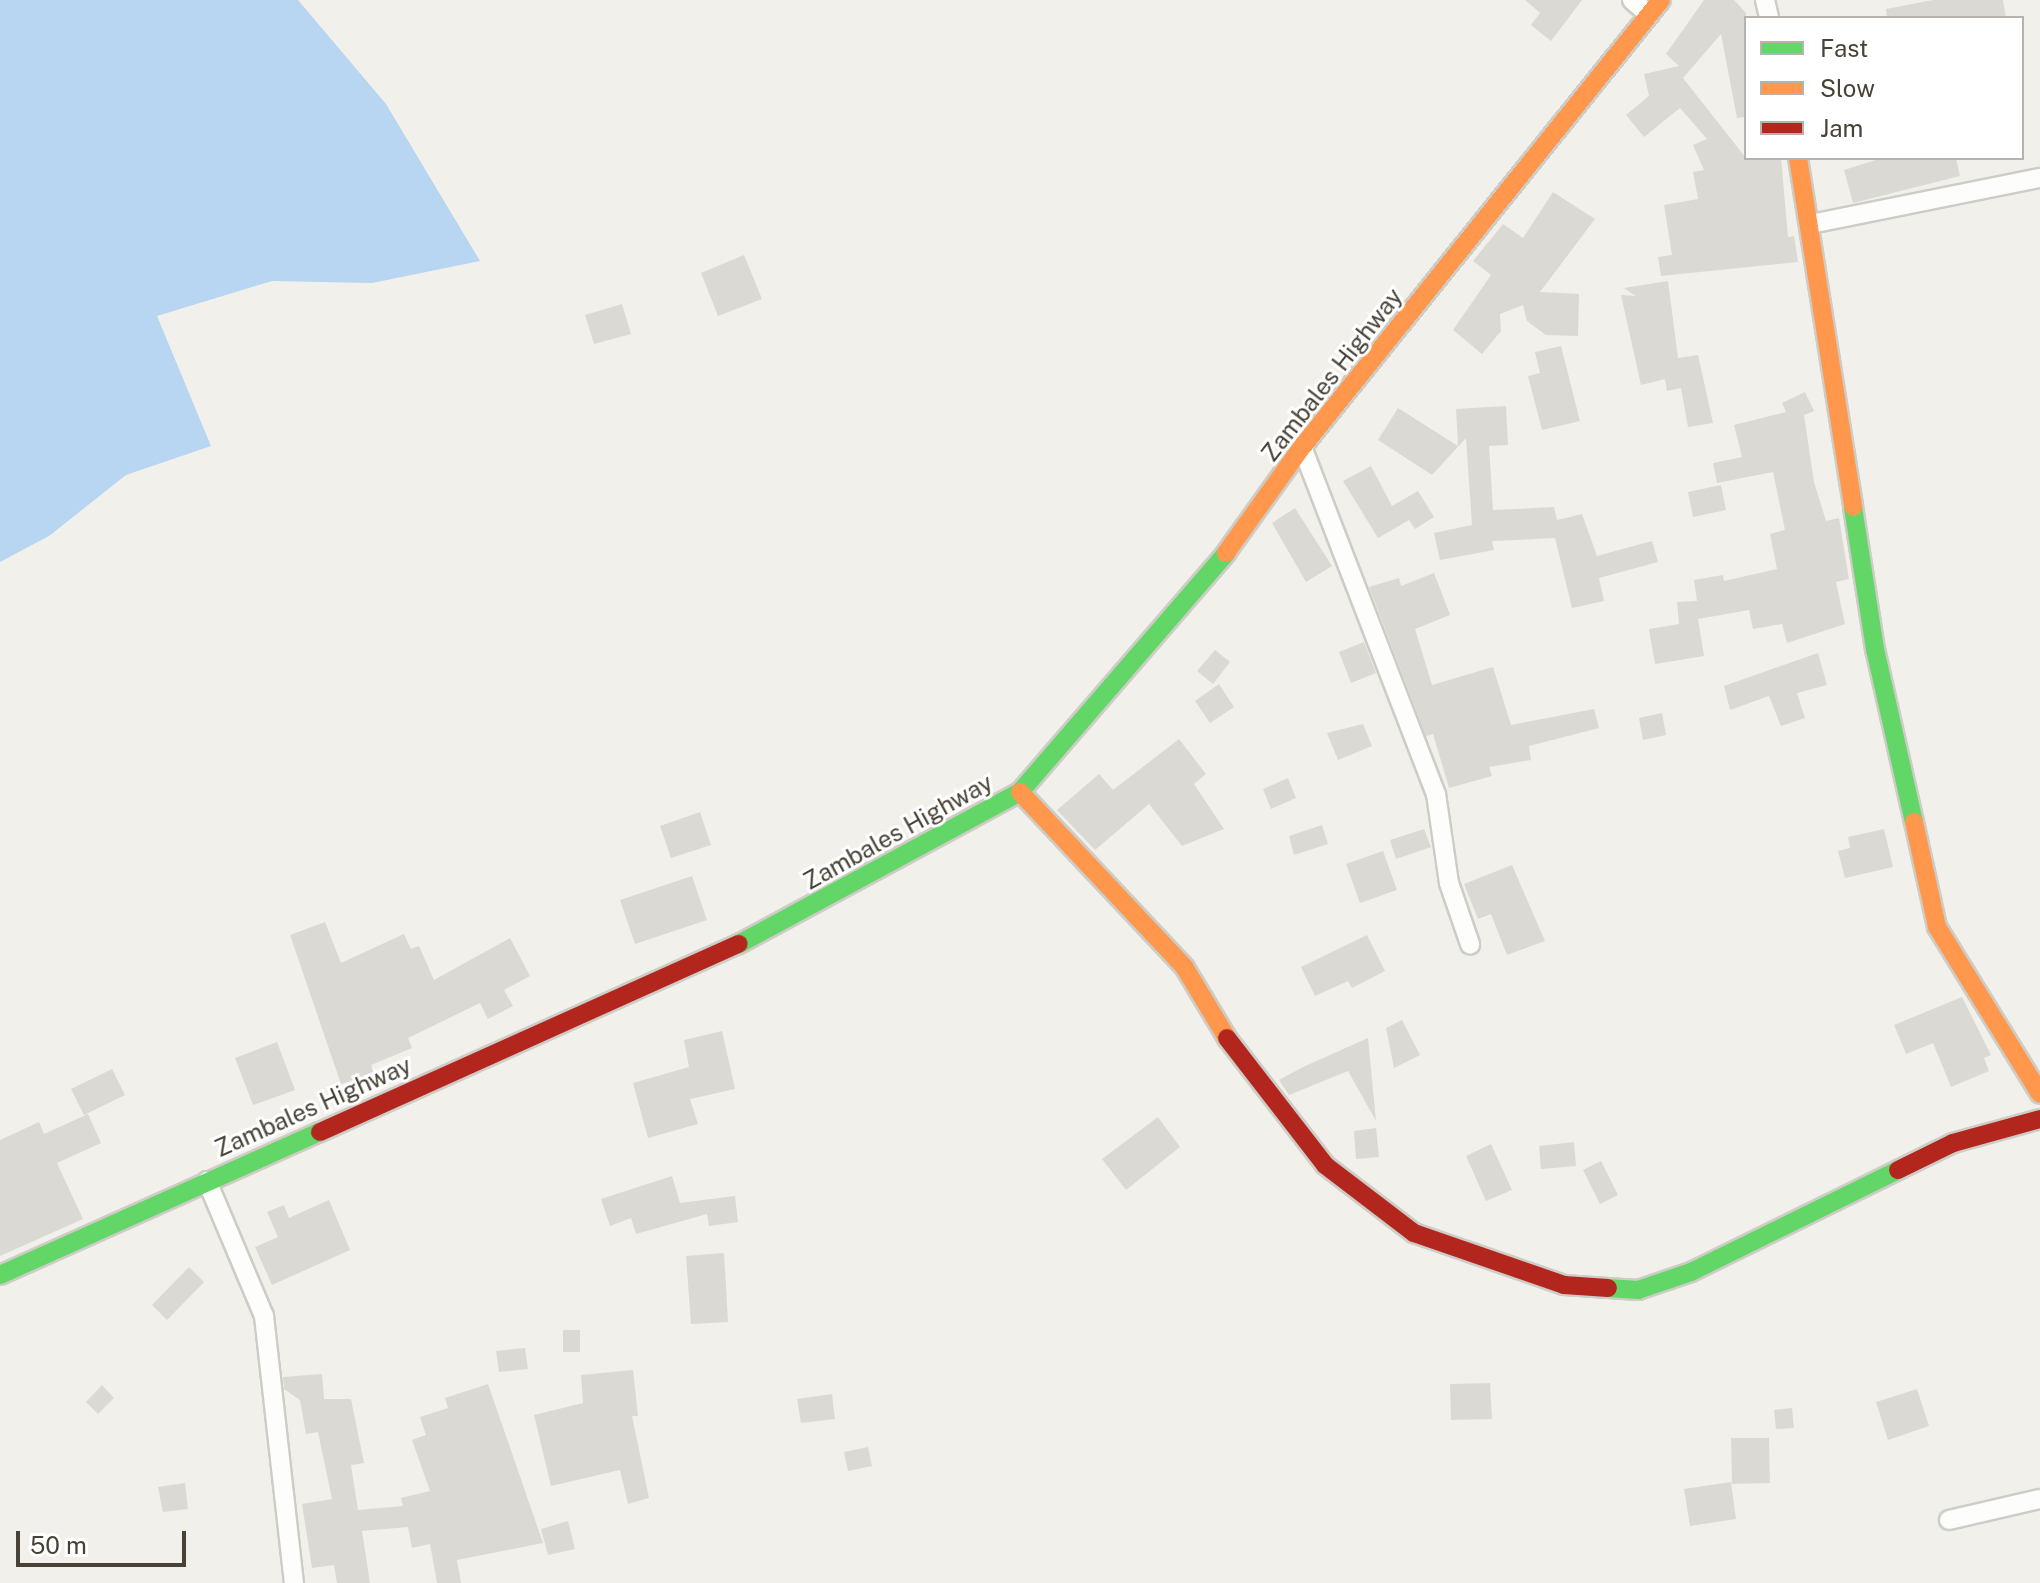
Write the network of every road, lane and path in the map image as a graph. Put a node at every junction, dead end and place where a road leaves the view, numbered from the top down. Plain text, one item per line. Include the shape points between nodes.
1 (1632, 0) edge
2 (1656, 7) edge
3 (1798, 160) edge
4 (2040, 178) edge
5 (1811, 224) junction
6 (1302, 447) junction
7 (1020, 792) junction
8 (1470, 944) dead end
9 (2040, 1094) edge
10 (2040, 1119) edge
11 (207, 1181) junction
12 (0, 1275) edge
13 (2040, 1499) edge
14 (1949, 1520) dead end
15 (294, 1583) edge

1 - 2 street
2 - 6 street, Zambales Highway
3 - 5 street
4 - 5 street
5 - 9 street via 1875,649 1937,927
6 - 7 street, Zambales Highway via 1243,533
6 - 8 street via 1436,794 1449,883
7 - 10 street via 1185,968 1230,1043 1325,1165 1414,1233 1564,1285 1638,1290 1691,1272 1953,1143
7 - 11 street, Zambales Highway via 746,941
11 - 12 street, Zambales Highway
11 - 15 street via 264,1316
13 - 14 street

